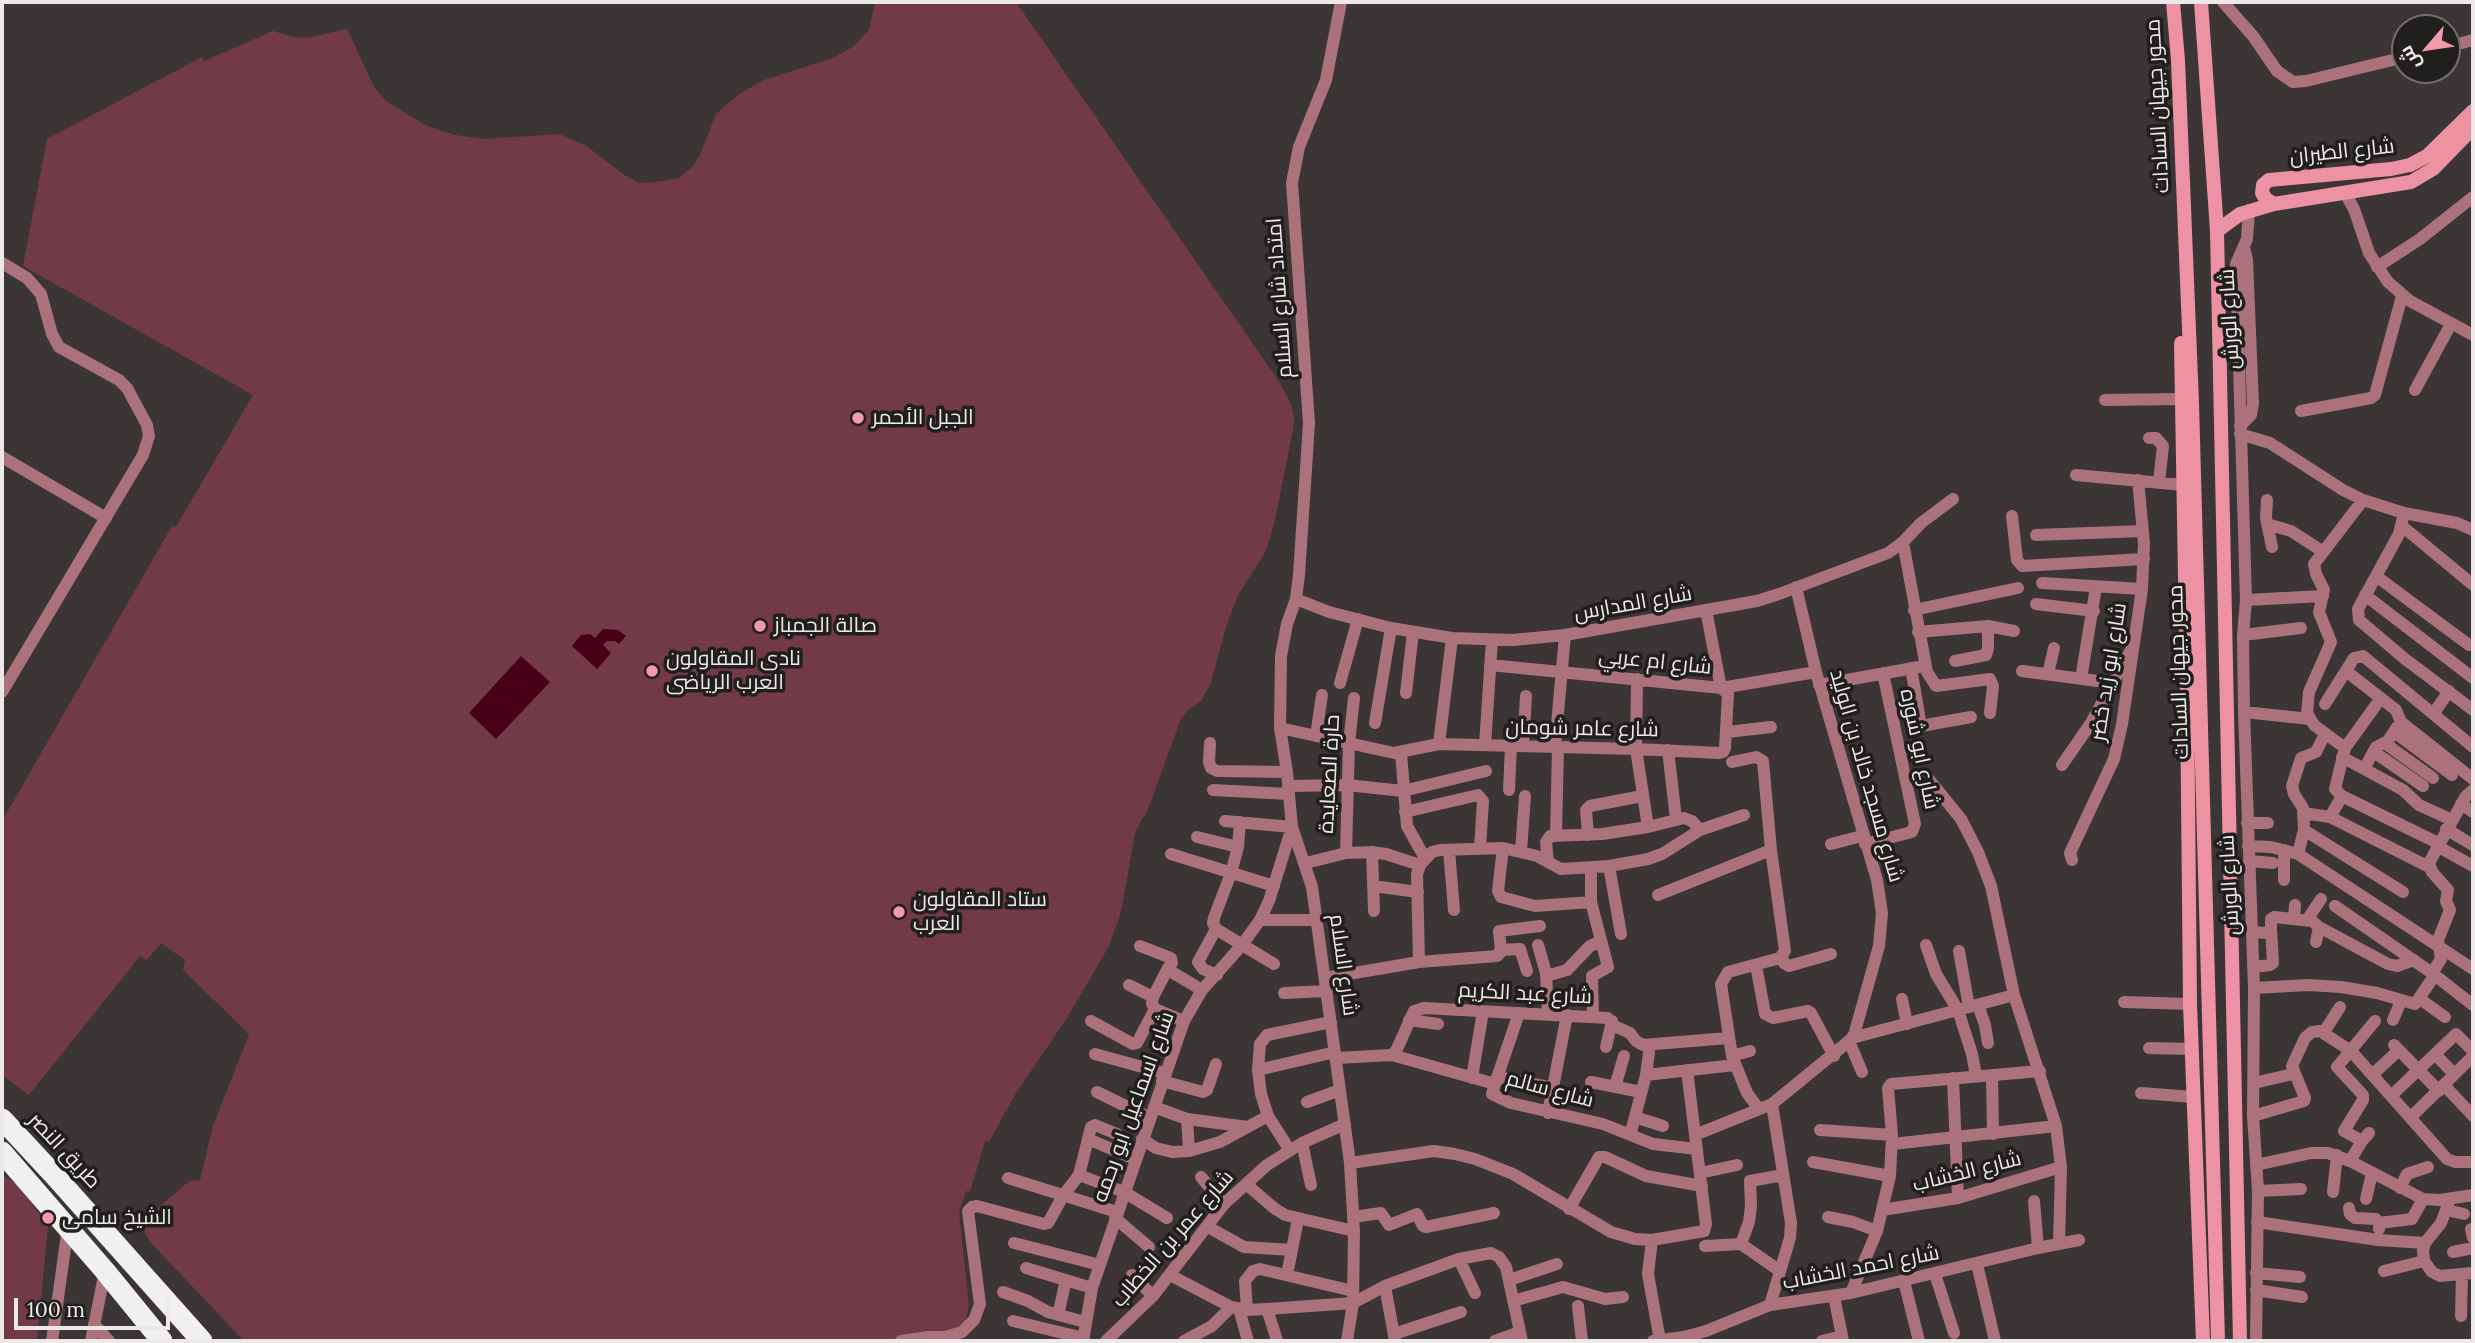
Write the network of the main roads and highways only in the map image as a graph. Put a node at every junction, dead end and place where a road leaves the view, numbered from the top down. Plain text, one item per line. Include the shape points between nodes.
1 (2173, 2) edge
2 (2201, 2) edge
3 (2473, 111) edge
4 (2473, 128) edge
5 (2274, 204) junction
6 (2217, 231) junction
7 (2188, 283) junction
8 (2, 1119) edge
9 (2, 1152) edge
10 (2217, 1286) junction
11 (162, 1341) edge
12 (202, 1341) edge
13 (2205, 1341) edge
14 (2218, 1341) edge
15 (2241, 1341) edge

1 - 7 main road, محور جيهان السادات
2 - 6 main road
3 - 5 main road, شارع الطيران via 2410,165 2269,180 2262,192
4 - 5 main road, شارع الطيران via 2432,169 2411,182
5 - 6 main road, شارع الطيران via 2232,218
6 - 15 main road
7 - 10 main road, محور جيهان السادات
7 - 13 main road via 2181,320 2181,399 2190,1004
8 - 12 highway, طريق النصر
9 - 11 highway
10 - 13 main road
10 - 14 main road, محور جيهان السادات

